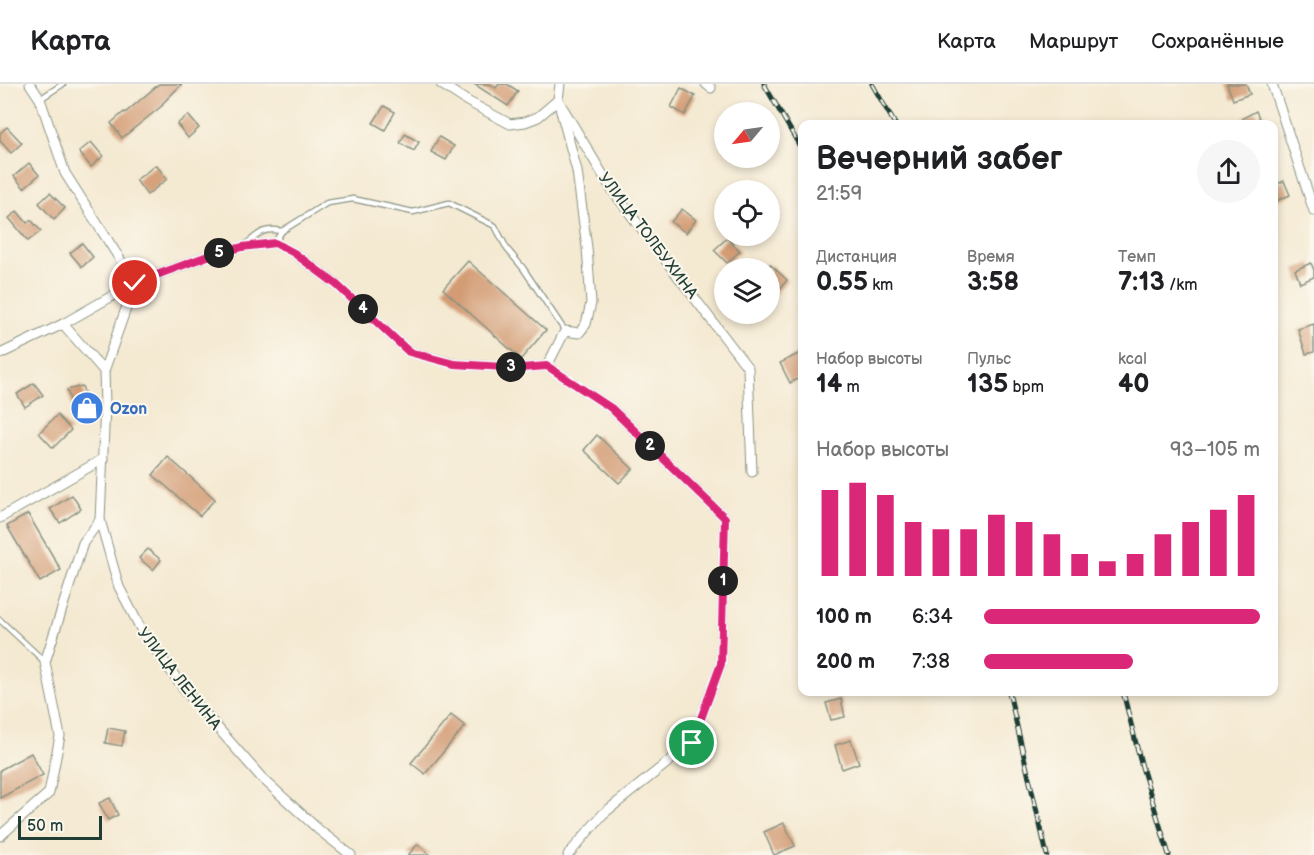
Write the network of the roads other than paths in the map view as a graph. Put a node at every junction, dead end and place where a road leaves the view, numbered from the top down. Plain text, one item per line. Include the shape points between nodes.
1 (30, 84) edge
2 (63, 84) edge
3 (441, 84) edge
4 (560, 84) edge
5 (1272, 84) edge
6 (40, 99) junction
7 (558, 100) junction
8 (1314, 211) edge
9 (282, 231) junction
10 (275, 243) junction
11 (242, 247) junction
12 (135, 283) junction
13 (63, 324) junction
14 (566, 331) junction
15 (0, 354) edge
16 (547, 366) junction
17 (104, 371) junction
18 (103, 459) junction
19 (752, 472) dead end
20 (0, 518) edge
21 (100, 520) junction
22 (0, 620) edge
23 (45, 662) junction
24 (0, 836) edge
25 (351, 855) edge
26 (568, 855) edge

1 - 6 street
2 - 6 lane
3 - 7 street via 510,124 538,117
4 - 7 street, УЛИЦА ТОЛБУХИНА
5 - 8 street
6 - 12 street via 65,173
7 - 14 street, УЛИЦА ТОЛБУХИНА via 577,171 591,303 586,324 579,333
7 - 19 street, УЛИЦА ТОЛБУХИНА via 612,190 748,368
9 - 10 lane
9 - 11 lane via 260,233
9 - 14 lane via 327,203 353,199 413,212 449,203 495,226
10 - 11 street
10 - 16 street via 337,285 409,352 454,364
11 - 12 street
12 - 13 street
12 - 17 street
13 - 15 street
13 - 17 street
14 - 16 street
16 - 26 street via 611,408 725,518 721,664 692,743 603,814
17 - 18 street, УЛИЦА ЛЕНИНА
18 - 20 street
18 - 21 street, УЛИЦА ЛЕНИНА
21 - 23 street via 83,543
21 - 25 street, УЛИЦА ЛЕНИНА via 119,587 142,631 187,693 261,777
22 - 23 lane
23 - 24 street via 60,736 49,793

